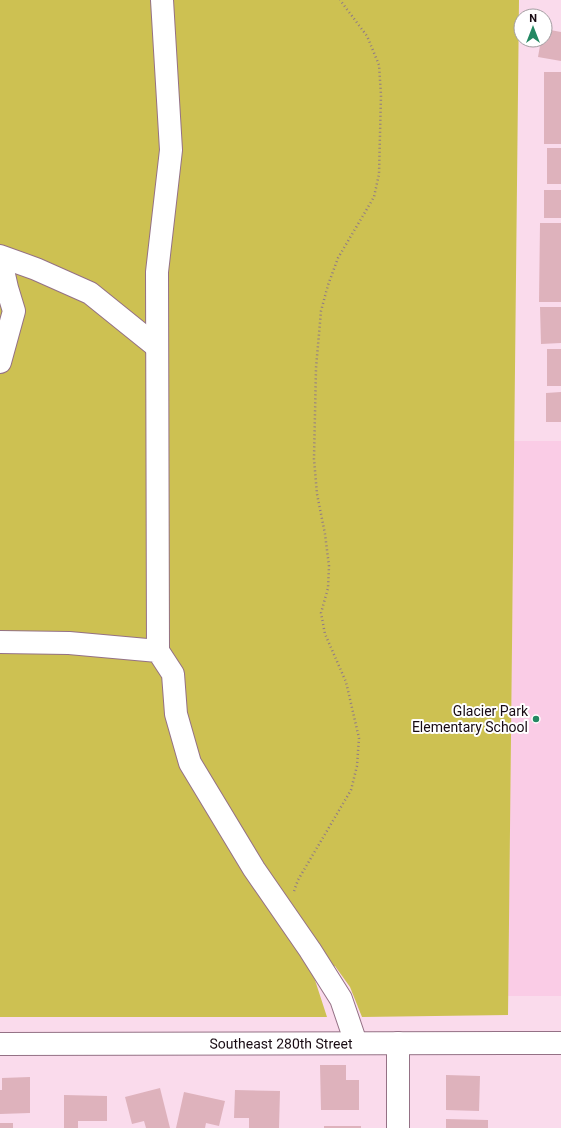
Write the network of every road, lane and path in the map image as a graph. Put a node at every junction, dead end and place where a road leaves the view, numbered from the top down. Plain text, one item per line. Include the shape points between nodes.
1 (162, 0) edge
2 (340, 0) edge
3 (0, 257) edge
4 (157, 348) junction
5 (0, 362) edge
6 (0, 642) edge
7 (158, 651) junction
8 (285, 914) junction
9 (356, 1043) junction
10 (398, 1043) junction
11 (561, 1043) edge
12 (0, 1044) edge
13 (398, 1128) edge

1 - 4 street via 171,150 157,272
2 - 8 path via 368,36 379,65 381,95 379,174 374,197 338,258 328,284 322,311 316,368 314,459 328,566 328,588 321,613 325,634 346,682 359,738 357,766 351,790 298,880
3 - 4 street via 36,269 90,293
3 - 5 street via 14,310
4 - 7 street
6 - 7 street via 69,643
7 - 8 street via 173,674 176,714 190,763 254,869
8 - 9 street via 341,999
9 - 10 street, Southeast 280th Street
9 - 12 street, Southeast 280th Street
10 - 11 street, Southeast 280th Street
10 - 13 street

